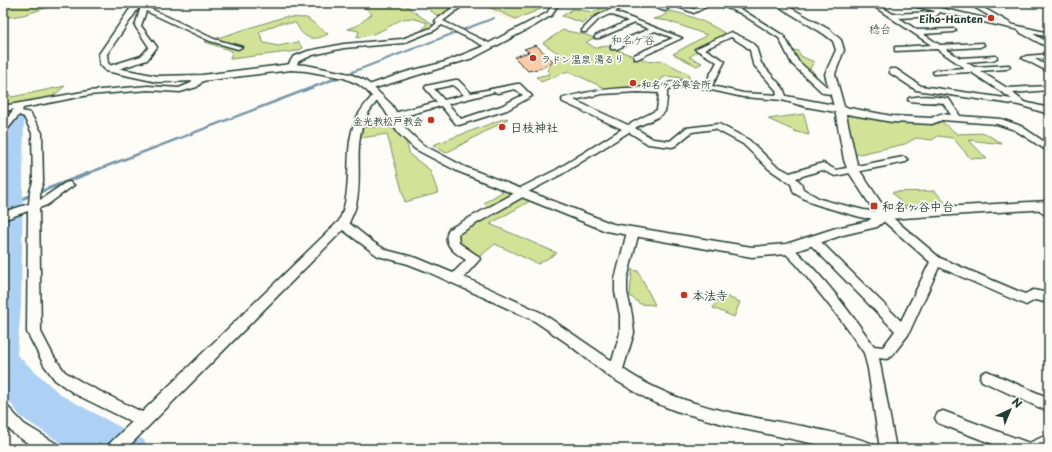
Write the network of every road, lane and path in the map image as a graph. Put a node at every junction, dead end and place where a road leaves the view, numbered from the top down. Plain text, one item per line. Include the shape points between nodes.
1 (463, 3) edge
2 (559, 3) edge
3 (646, 3) edge
4 (683, 3) edge
5 (711, 3) edge
6 (718, 3) edge
7 (777, 3) edge
8 (872, 3) edge
9 (909, 3) edge
10 (970, 3) edge
11 (143, 5) edge
12 (618, 8) dead end
13 (665, 9) dead end
14 (939, 10) junction
15 (610, 12) junction
16 (892, 16) junction
17 (634, 20) junction
18 (441, 23) junction
19 (1006, 25) junction
20 (655, 29) junction
21 (1021, 29) junction
22 (953, 30) dead end
23 (584, 31) dead end
24 (915, 32) junction
25 (1049, 35) edge
26 (597, 38) dead end
27 (489, 46) junction
28 (1049, 46) edge
29 (238, 47) dead end
30 (614, 47) dead end
31 (939, 47) junction
32 (898, 49) dead end
33 (946, 52) junction
34 (1049, 56) edge
35 (637, 57) dead end
36 (993, 58) dead end
37 (959, 60) junction
38 (291, 67) junction
39 (1006, 67) dead end
40 (109, 69) junction
41 (973, 69) junction
42 (1049, 70) edge
43 (893, 71) dead end
44 (937, 72) dead end
45 (202, 78) junction
46 (707, 88) junction
47 (1049, 88) edge
48 (498, 91) junction
49 (663, 91) junction
50 (1005, 91) junction
51 (373, 92) junction
52 (835, 93) junction
53 (469, 96) junction
54 (782, 98) junction
55 (912, 100) dead end
56 (442, 103) junction
57 (1020, 103) junction
58 (512, 104) junction
59 (3, 109) edge
60 (18, 109) junction
61 (840, 110) junction
62 (1049, 111) edge
63 (393, 116) junction
64 (957, 118) junction
65 (3, 129) edge
66 (630, 129) junction
67 (1049, 149) edge
68 (903, 160) dead end
69 (854, 171) junction
70 (789, 177) junction
71 (69, 184) dead end
72 (521, 193) junction
73 (34, 207) junction
74 (1046, 208) edge
75 (883, 215) junction
76 (3, 216) edge
77 (343, 223) junction
78 (634, 232) junction
79 (813, 241) junction
80 (787, 249) junction
81 (936, 261) junction
82 (455, 279) junction
83 (1049, 298) edge
84 (903, 331) junction
85 (870, 351) junction
86 (615, 373) junction
87 (987, 377) dead end
88 (1049, 405) edge
89 (3, 412) edge
90 (943, 418) dead end
91 (144, 420) junction
92 (1049, 441) edge
93 (51, 449) edge
94 (115, 449) edge
95 (867, 449) edge
96 (888, 449) edge
97 (1026, 449) edge
98 (1032, 449) edge

1 - 18 street via 438,22
2 - 27 street via 547,16
3 - 13 street
4 - 5 street via 678,5 694,11
6 - 52 street via 742,12 777,33 782,37 798,66 826,92
7 - 52 street via 838,40 840,50 830,74
8 - 16 street
9 - 14 street
10 - 19 street via 1007,23
11 - 29 street via 212,40
11 - 40 street via 104,54 104,64
11 - 40 street via 138,26 153,47 144,58
12 - 15 street
14 - 16 street via 936,14
14 - 19 street
15 - 17 street
15 - 23 street via 597,18
16 - 24 street
17 - 20 street
17 - 26 street
18 - 27 street
18 - 38 street via 403,41 344,46 311,53 296,58
19 - 21 street
20 - 30 street
20 - 35 street via 679,38
21 - 25 street
21 - 28 street
22 - 24 street
24 - 31 street
27 - 51 street via 460,60 409,74
31 - 32 street
31 - 33 street
31 - 33 street via 980,47
33 - 37 street
34 - 42 street via 1026,58
36 - 37 street
37 - 41 street
38 - 45 street
38 - 51 street via 347,76 361,82
39 - 41 street
40 - 45 street via 157,79
41 - 44 street
41 - 50 street
43 - 57 street via 919,88
45 - 60 street via 194,85 180,90 148,88 90,93
46 - 49 street via 694,84 674,84
46 - 54 street via 742,95
46 - 54 street via 721,61 699,49 731,34 747,42 753,49 757,64 780,90
47 - 50 street
48 - 53 street
48 - 58 street
48 - 58 street via 517,86 528,96
49 - 66 street via 661,111
49 - 66 street via 609,91 566,100
50 - 57 street
51 - 63 street
51 - 77 street via 354,138 353,186 350,207
52 - 61 street
53 - 56 street
53 - 56 street via 455,82 429,88
54 - 61 street
55 - 64 street via 946,101
56 - 58 street via 458,122
56 - 63 street
57 - 62 street
59 - 60 street
60 - 65 street
60 - 73 street via 27,115 37,132 38,182
61 - 64 street via 892,119 932,120 941,116
61 - 69 street
63 - 72 street via 402,131 419,147 461,169
64 - 67 street via 1012,125
66 - 70 street via 651,142 672,144 689,130 716,126 746,142 772,167
66 - 72 street
68 - 69 street
69 - 70 street via 835,173 823,166
69 - 75 street
70 - 75 street via 796,183 798,191 816,201 864,214
71 - 73 street
72 - 78 street via 612,228
72 - 82 street via 453,232 453,245 474,259
73 - 76 street
73 - 91 street via 34,332 60,376 80,390
74 - 75 street
75 - 79 street via 872,224
75 - 81 street
77 - 82 street via 381,252 415,262
77 - 91 street
78 - 80 street via 752,252
78 - 86 street via 621,279 627,333
79 - 80 street
79 - 84 street
80 - 85 street via 846,316
81 - 83 street via 1026,300 1033,295
81 - 84 street
82 - 86 street via 521,308 559,329
84 - 85 street via 886,353
85 - 96 street
86 - 95 street via 657,396 693,410 730,420 834,439
87 - 88 street
89 - 93 street via 19,429
90 - 97 street
91 - 94 street
92 - 98 street

